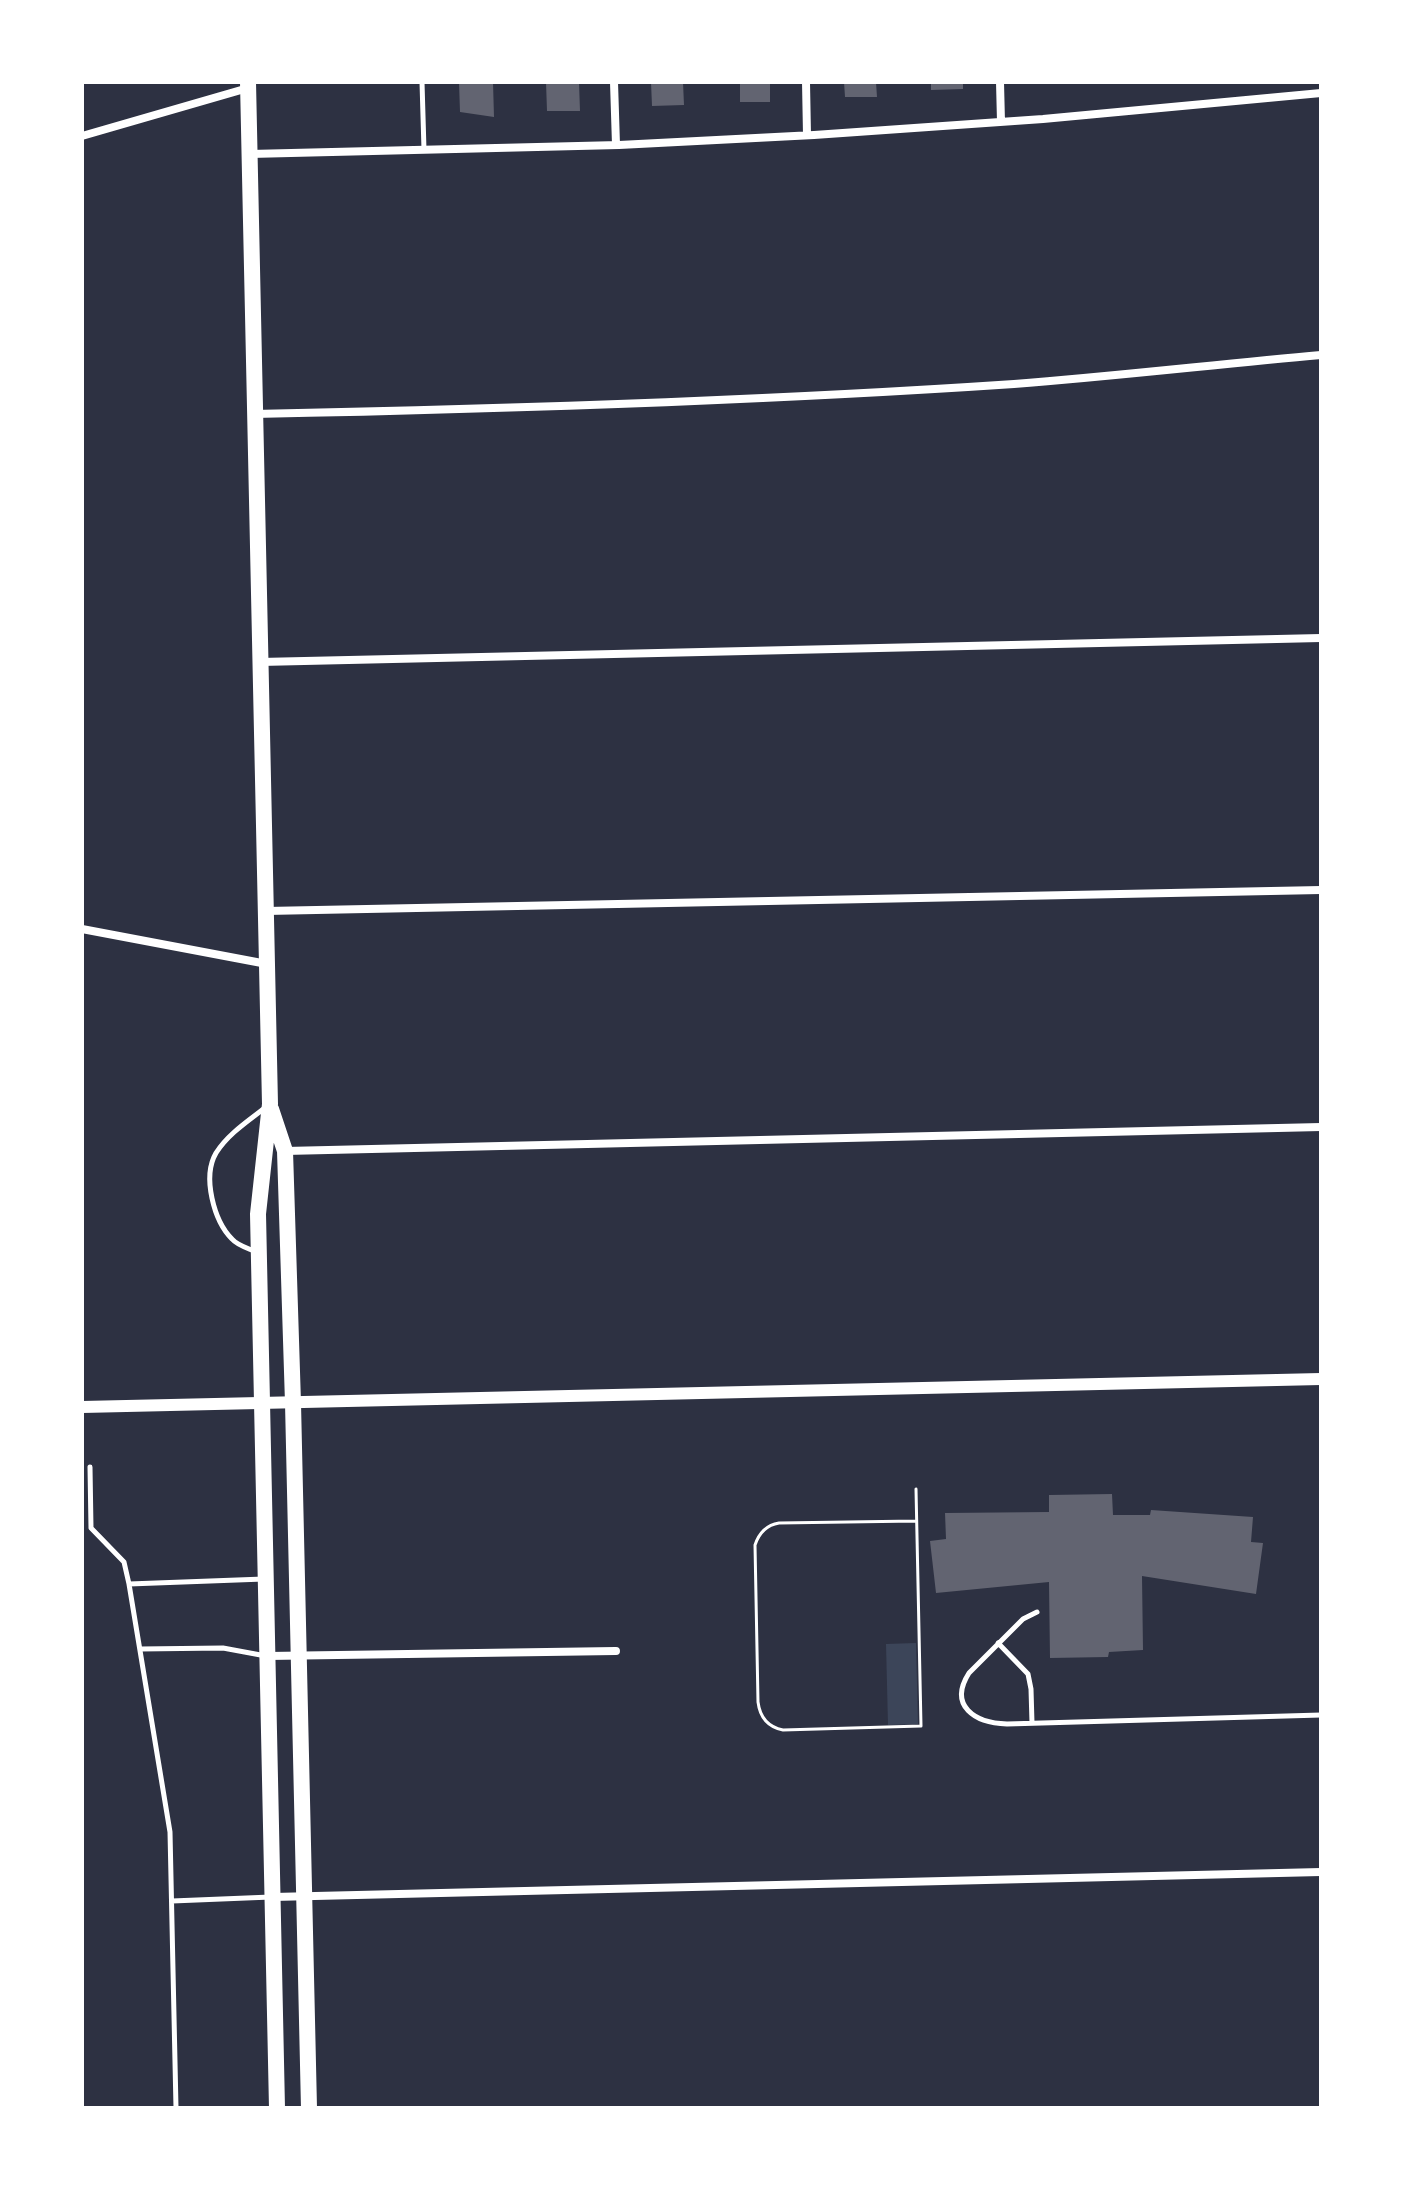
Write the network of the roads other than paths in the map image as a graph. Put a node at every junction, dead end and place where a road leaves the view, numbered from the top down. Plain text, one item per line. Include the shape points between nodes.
1 (422, 82) edge
2 (614, 82) edge
3 (806, 82) edge
4 (1000, 82) edge
5 (1319, 82) edge
6 (248, 85) edge
7 (1321, 92) edge
8 (1001, 122) junction
9 (807, 135) junction
10 (82, 136) edge
11 (616, 145) junction
12 (424, 150) junction
13 (249, 154) junction
14 (1321, 355) edge
15 (254, 414) junction
16 (1321, 638) edge
17 (259, 662) junction
18 (1321, 890) edge
19 (266, 911) junction
20 (82, 929) edge
21 (267, 964) junction
22 (270, 1104) junction
23 (1321, 1127) edge
24 (285, 1151) junction
25 (258, 1254) junction
26 (1321, 1379) edge
27 (260, 1403) junction
28 (293, 1403) junction
29 (82, 1407) edge
30 (90, 1467) dead end
31 (265, 1579) junction
32 (129, 1584) junction
33 (1037, 1612) dead end
34 (998, 1643) junction
35 (140, 1649) junction
36 (616, 1651) dead end
37 (299, 1655) junction
38 (267, 1656) junction
39 (1321, 1715) edge
40 (1032, 1723) junction
41 (1321, 1872) edge
42 (305, 1896) junction
43 (272, 1897) junction
44 (172, 1901) junction
45 (176, 2108) edge
46 (277, 2108) edge
47 (309, 2108) edge

1 - 12 lane
2 - 11 street
3 - 9 street
4 - 8 street
5 - 7 street
6 - 10 street
6 - 13 main road
7 - 8 street
8 - 9 street
9 - 11 street
11 - 12 street
12 - 13 street
13 - 15 main road
14 - 15 street via 805,397
15 - 17 main road
16 - 17 street
17 - 19 main road
18 - 19 street
19 - 21 main road
20 - 21 street
21 - 22 main road
22 - 24 main road
22 - 25 main road
22 - 25 lane via 233,1132 214,1155 209,1184 217,1218 233,1241
23 - 24 street
24 - 28 main road
25 - 27 main road
26 - 28 street
27 - 28 street
27 - 29 street
27 - 31 main road
28 - 37 main road
30 - 32 lane via 91,1528 124,1562
31 - 32 lane
31 - 38 main road
32 - 35 lane
33 - 34 lane
34 - 40 lane via 1028,1674
34 - 40 lane via 964,1680 964,1704 984,1722
35 - 38 lane via 223,1648
35 - 44 lane via 170,1832
36 - 37 street
37 - 38 street
37 - 42 main road
38 - 43 main road
39 - 40 lane
41 - 42 street
42 - 43 street
42 - 47 main road
43 - 44 lane
43 - 46 main road
44 - 45 lane

